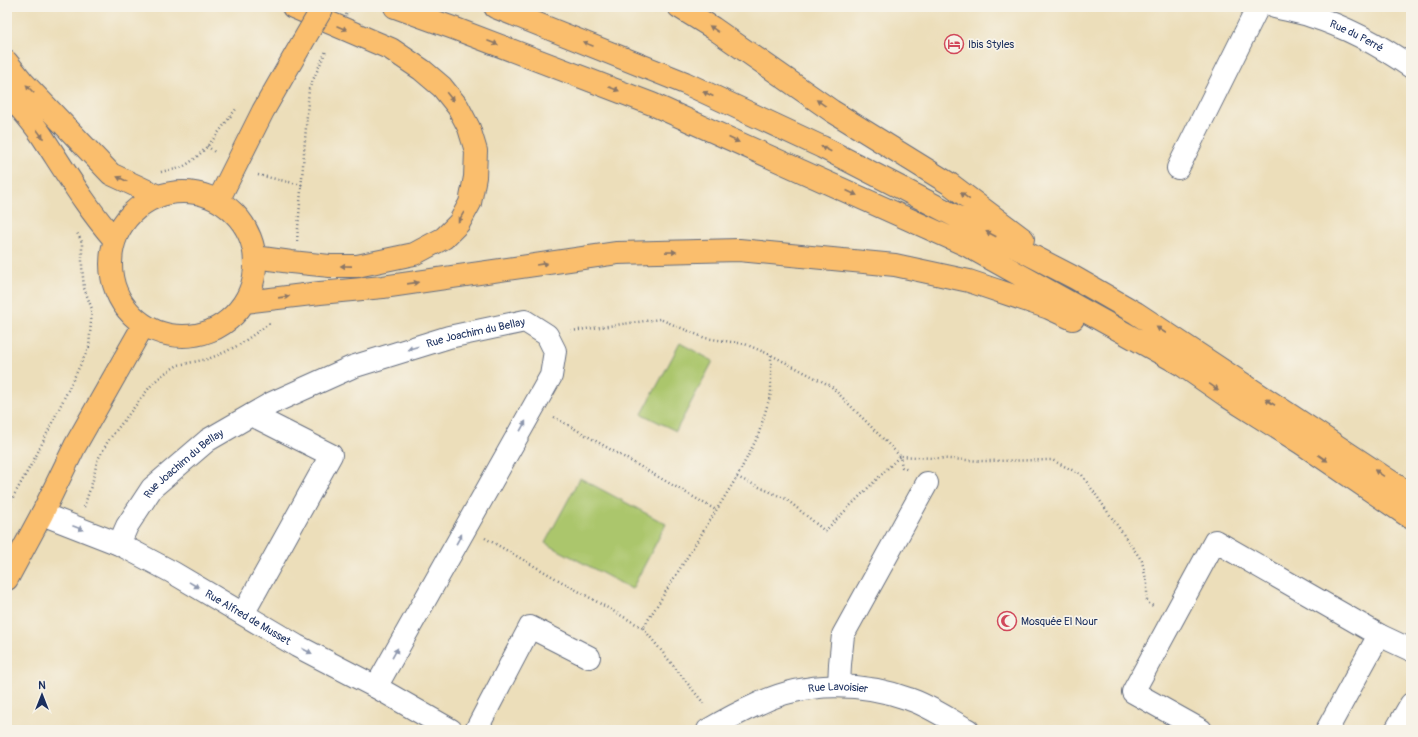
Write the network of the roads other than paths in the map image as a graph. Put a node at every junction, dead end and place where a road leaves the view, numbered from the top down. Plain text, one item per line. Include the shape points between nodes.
1 (293, 7) edge
2 (323, 7) edge
3 (395, 7) edge
4 (495, 7) edge
5 (679, 7) edge
6 (1258, 7) edge
7 (1275, 7) edge
8 (7, 62) edge
9 (1411, 67) edge
10 (7, 93) edge
11 (1178, 168) dead end
12 (158, 196) junction
13 (218, 201) junction
14 (114, 238) junction
15 (255, 257) junction
16 (1075, 278) junction
17 (245, 302) junction
18 (143, 326) junction
19 (1182, 365) junction
20 (252, 415) junction
21 (927, 483) road end
22 (1411, 495) edge
23 (43, 510) junction
24 (1411, 518) edge
25 (119, 544) junction
26 (7, 579) edge
27 (244, 614) junction
28 (1379, 635) junction
29 (1411, 650) edge
30 (588, 657) dead end
31 (839, 686) junction
32 (376, 687) junction
33 (714, 727) edge
34 (451, 730) edge
35 (476, 730) edge
36 (968, 730) edge
37 (1201, 730) edge
38 (1327, 730) edge

1 -> 15 main road via 391,49 442,87 458,107 469,128 476,151 475,177 470,203 459,223 444,238 414,254 357,266 330,266
2 - 13 main road, bridge via 263,111
3 -> 19 main road via 652,104 966,245
16 -> 4 main road via 815,143 685,83
16 -> 5 main road via 950,184 832,111
6 - 11 street
7 - 9 street, Rue du Perré via 1312,16 1350,32 1391,53
12 -> 8 main road via 112,174 23,82
10 -> 14 main road via 41,134 80,196
12 - 13 main road via 178,192 198,194
12 - 14 main road via 131,212
13 - 15 main road via 236,215 249,235
14 - 18 main road via 110,263 113,287 125,309
15 - 17 main road via 254,279
22 -> 16 main road via 1136,313
17 - 18 main road via 230,319 211,332 188,337 165,335
17 -> 19 main road via 383,287 617,253 740,250 895,265 969,281 1049,308
18 - 23 main road via 74,446
19 -> 24 main road
20 - 25 street, Rue Joachim du Bellay via 208,440 152,488 127,526
20 - 27 street via 331,455
32 -> 20 street, Rue Joachim du Bellay via 551,376 555,351 547,335 525,321 449,337 352,367
21 - 31 street via 843,635
23 -> 25 street, Rue Alfred de Musset via 74,527
23 - 26 main road
25 -> 27 street, Rue Alfred de Musset
27 -> 32 street, Rue Alfred de Musset via 297,646
28 - 29 street
28 - 37 street via 1215,541 1133,692
28 - 38 street
30 - 35 street via 530,627
31 - 33 street, Rue Lavoisier via 807,688 783,694 761,702
31 - 36 street, Rue Lavoisier via 874,689 910,699
32 - 34 street, Rue Alfred de Musset

